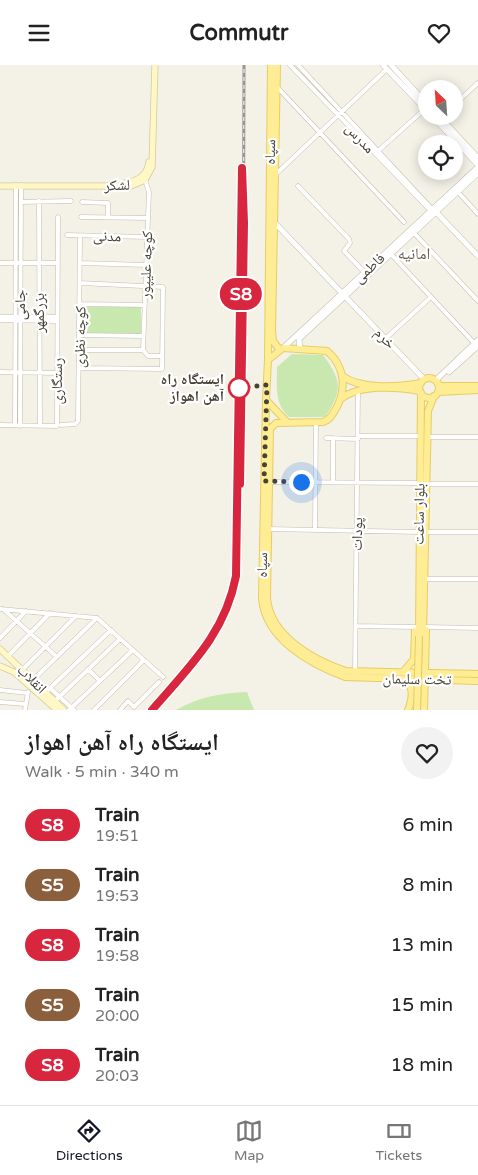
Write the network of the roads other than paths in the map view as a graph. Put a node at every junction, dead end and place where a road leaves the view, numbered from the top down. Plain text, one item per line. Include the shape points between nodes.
1 (151, 65) edge
2 (155, 65) edge
3 (271, 65) edge
4 (277, 65) edge
5 (290, 65) edge
6 (298, 65) edge
7 (387, 66) edge
8 (478, 83) edge
9 (277, 87) junction
10 (463, 97) edge
11 (418, 99) edge
12 (343, 112) junction
13 (418, 114) edge
14 (339, 115) junction
15 (440, 125) edge
16 (447, 125) edge
17 (320, 133) junction
18 (379, 150) junction
19 (375, 154) junction
20 (478, 158) edge
21 (478, 166) edge
22 (478, 173) edge
23 (275, 175) junction
24 (145, 180) junction
25 (0, 184) edge
26 (18, 185) junction
27 (298, 186) dead end
28 (458, 192) junction
29 (39, 201) junction
30 (72, 201) dead end
31 (21, 202) junction
32 (82, 202) dead end
33 (434, 210) junction
34 (478, 214) edge
35 (58, 217) dead end
36 (80, 217) dead end
37 (108, 217) junction
38 (148, 218) junction
39 (274, 222) junction
40 (404, 222) dead end
41 (414, 233) junction
42 (68, 235) dead end
43 (80, 236) junction
44 (147, 237) junction
45 (389, 252) junction
46 (478, 256) edge
47 (0, 263) edge
48 (18, 263) junction
49 (39, 263) junction
50 (57, 263) junction
51 (80, 263) junction
52 (146, 265) junction
53 (366, 274) junction
54 (80, 283) junction
55 (146, 286) junction
56 (344, 295) junction
57 (431, 297) junction
58 (478, 301) edge
59 (80, 303) junction
60 (145, 305) junction
61 (0, 319) edge
62 (18, 319) junction
63 (39, 319) junction
64 (57, 319) junction
65 (80, 335) junction
66 (143, 336) junction
67 (385, 339) junction
68 (477, 345) edge
69 (281, 349) junction
70 (300, 349) junction
71 (80, 350) junction
72 (143, 350) junction
73 (162, 356) junction
74 (268, 360) junction
75 (79, 368) junction
76 (0, 372) edge
77 (18, 373) junction
78 (39, 373) junction
79 (56, 373) junction
80 (342, 376) junction
81 (422, 381) junction
82 (478, 386) edge
83 (437, 387) junction
84 (358, 390) junction
85 (478, 390) edge
86 (421, 392) junction
87 (342, 398) junction
88 (266, 400) junction
89 (286, 421) junction
90 (316, 422) junction
91 (0, 425) edge
92 (15, 425) junction
93 (20, 425) junction
94 (40, 425) junction
95 (59, 425) junction
96 (358, 437) junction
97 (424, 437) junction
98 (478, 437) edge
99 (326, 438) dead end
100 (333, 438) junction
101 (266, 482) junction
102 (316, 482) junction
103 (333, 482) junction
104 (357, 483) junction
105 (423, 484) junction
106 (478, 485) edge
107 (268, 529) junction
108 (315, 530) junction
109 (357, 531) junction
110 (422, 532) junction
111 (478, 532) edge
112 (421, 579) junction
113 (478, 579) edge
114 (1, 609) edge
115 (26, 611) junction
116 (50, 613) junction
117 (76, 616) junction
118 (97, 618) junction
119 (16, 621) junction
120 (356, 626) junction
121 (415, 627) junction
122 (426, 627) junction
123 (478, 627) edge
124 (111, 630) junction
125 (30, 633) junction
126 (0, 638) edge
127 (120, 639) junction
128 (45, 646) junction
129 (414, 647) junction
130 (426, 647) junction
131 (0, 649) edge
132 (133, 650) junction
133 (9, 655) junction
134 (57, 657) junction
135 (144, 661) junction
136 (2, 666) edge
137 (22, 669) junction
138 (88, 669) junction
139 (478, 674) edge
140 (355, 675) junction
141 (403, 676) junction
142 (425, 676) junction
143 (163, 677) dead end
144 (34, 679) junction
145 (100, 681) junction
146 (478, 681) edge
147 (159, 682) dead end
148 (48, 690) junction
149 (0, 691) edge
150 (57, 699) junction
151 (0, 702) edge
152 (25, 704) junction
153 (71, 709) edge
154 (25, 710) edge
155 (57, 710) edge
156 (64, 710) edge
157 (94, 710) edge
158 (120, 710) edge
159 (408, 710) edge
160 (419, 710) edge

1 - 25 main road, لشکر via 151,154 149,166 137,181
2 - 24 main road, لشکر via 152,167
3 - 74 main road, سپاه
4 - 9 main road, سپاه
5 - 14 street, مدرس
6 - 12 street, مدرس
7 - 11 street
7 - 12 street
8 - 10 street
9 - 17 street
9 - 23 main road, سپاه
12 - 14 street
12 - 18 street, مدرس
13 - 18 street
14 - 17 street
14 - 19 street, مدرس
15 - 21 street
16 - 20 street
17 - 23 street
17 - 40 street
18 - 19 street
18 - 33 street, مدرس
19 - 33 street, مدرس via 428,208
21 - 33 street, فاطمی
22 - 28 street, فاطمی
23 - 39 main road, سپاه
24 - 26 main road, لشکر via 131,186
24 - 38 street, کوچه علیپور via 149,192
25 - 26 main road, لشکر
26 - 31 street, جامی
26 - 48 street
27 - 53 street via 349,239 344,251
28 - 33 street, فاطمی
28 - 34 street
29 - 30 street
29 - 31 street
29 - 49 street, بزرگمهر
31 - 48 street, جامی
32 - 37 street via 108,203
33 - 41 street, فاطمی
33 - 45 street, فاطمی
33 - 46 street, مدرس
35 - 50 street, رستگاری
36 - 37 street
37 - 38 street
38 - 44 street, کوچه علیپور
39 - 56 street, خرم
39 - 69 main road, سپاه via 272,337
41 - 45 street, فاطمی
41 - 58 street
42 - 43 street, مدنی
43 - 44 street, مدنی
43 - 51 street, کوچه نظری
44 - 52 street, کوچه علیپور
45 - 53 street, فاطمی
45 - 57 street
47 - 48 street
48 - 49 street
48 - 62 street, جامی
49 - 50 street
49 - 63 street, بزرگمهر
50 - 64 street, رستگاری
51 - 52 street
51 - 54 street, کوچه نظری
52 - 55 street, کوچه علیپور
53 - 56 street, فاطمی
54 - 55 street
54 - 59 street, کوچه نظری
55 - 60 street, کوچه علیپور
55 - 73 street via 163,287
56 - 67 street, خرم
56 - 69 street, فاطمی
56 - 70 street, فاطمی via 299,339
57 - 67 street
57 - 68 street
59 - 60 street
59 - 65 street, کوچه نظری
60 - 66 street, کوچه علیپور
61 - 62 street
62 - 63 street
62 - 77 street, جامی
63 - 64 street
63 - 78 street, بزرگمهر
64 - 79 street, رستگاری
65 - 66 street
65 - 71 street, کوچه نظری
66 - 72 street, کوچه علیپور
67 - 81 street, خرم
68 - 83 street
69 - 70 main road
69 - 74 main road
70 - 80 main road via 327,351
71 - 72 street
71 - 75 street, کوچه نظری
72 - 73 street via 148,356
73 - 75 street via 162,369
74 - 88 main road
75 - 95 street, کوچه نظری via 78,421
76 - 77 street
77 - 78 street
77 - 92 street
77 - 93 street
78 - 79 street
78 - 94 street, بزرگمهر
79 - 95 street, رستگاری
80 - 81 main road via 363,385
80 - 87 main road
81 - 83 main road via 430,378
81 - 86 main road, بلوار ساعت
82 - 83 main road
83 - 85 main road
83 - 86 main road via 426,397
83 - 97 main road, بلوار ساعت via 428,411
84 - 86 main road via 409,389
84 - 87 main road
84 - 96 street, پودات
86 - 97 main road, بلوار ساعت
87 - 90 main road via 330,419
88 - 89 main road
88 - 101 main road, سپاه
89 - 90 main road
89 - 101 main road, سپاه via 276,423 270,429
90 - 102 street
91 - 92 street
92 - 93 street
93 - 94 street
94 - 95 street
96 - 97 street
96 - 100 street
96 - 104 street, پودات
97 - 98 street
97 - 105 main road, بلوار ساعت
99 - 100 street
100 - 103 street
101 - 102 street
101 - 107 main road, سپاه
101 - 140 main road, سپاه via 262,598 266,618 281,638 304,656 330,671
102 - 103 street
102 - 108 street
103 - 104 street
104 - 105 street
104 - 109 street, پودات
105 - 106 street
105 - 110 main road, بلوار ساعت
107 - 108 street
107 - 140 main road, سپاه via 267,598 273,621 284,634 316,658
108 - 109 street
109 - 110 street
109 - 120 street, پودات
110 - 111 street
110 - 112 main road, بلوار ساعت
112 - 113 street
112 - 121 main road
112 - 122 main road
112 - 160 main road, بلوار ساعت, bridge
114 - 115 street
114 - 119 street
115 - 116 street
115 - 119 street
116 - 117 street
116 - 125 street
117 - 118 street
117 - 128 street
118 - 124 street
118 - 134 street
119 - 125 street
119 - 126 street
120 - 121 street
120 - 140 street, پودات
121 - 129 main road
122 - 123 street
122 - 130 main road
124 - 127 street
124 - 148 street
125 - 128 street
125 - 133 street
127 - 132 street
127 - 138 street
128 - 134 street
128 - 137 street
129 - 130 main road via 420,663 424,661
129 - 141 main road via 414,659
130 - 142 main road
131 - 133 main road, انقلاب
132 - 135 street
132 - 145 street
133 - 136 main road
133 - 137 main road, انقلاب
134 - 144 street
135 - 143 street
135 - 157 street
136 - 155 main road, انقلاب via 14,672
137 - 144 main road, انقلاب
138 - 145 street
138 - 150 street
139 - 142 main road, تخت سلیمان
140 - 141 main road, تخت سلیمان
141 - 142 main road, تخت سلیمان
141 - 159 main road via 412,687
142 - 146 main road, تخت سلیمان
142 - 160 main road
144 - 148 main road, انقلاب
145 - 153 street
147 - 158 street via 134,707 128,701
148 - 150 main road, انقلاب
149 - 152 street via 27,692
150 - 153 street
150 - 156 main road, انقلاب
151 - 152 street
152 - 154 street

